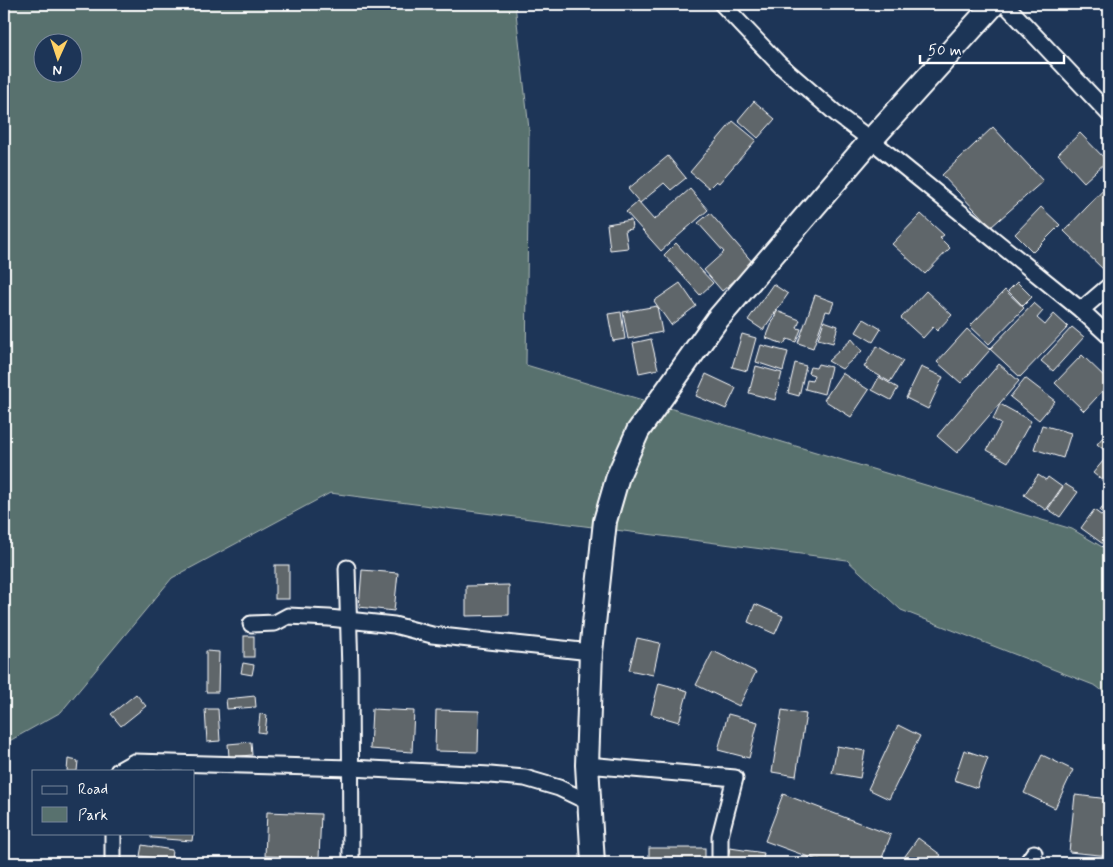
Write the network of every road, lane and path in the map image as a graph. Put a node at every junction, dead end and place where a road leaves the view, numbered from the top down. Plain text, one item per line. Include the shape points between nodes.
1 (722, 4) edge
2 (994, 4) edge
3 (1005, 4) edge
4 (1109, 114) edge
5 (871, 140) junction
6 (1109, 286) edge
7 (1081, 310) junction
8 (1109, 336) edge
9 (347, 568) dead end
10 (348, 621) junction
11 (251, 624) dead end
12 (591, 652) junction
13 (587, 765) junction
14 (351, 768) junction
15 (118, 770) edge
16 (588, 802) junction
17 (113, 834) edge
18 (112, 863) edge
19 (351, 863) edge
20 (593, 863) edge
21 (720, 863) edge

1 - 5 street via 780,65
2 - 5 street
3 - 4 street
5 - 7 street
5 - 12 street via 716,320 638,431 618,476 605,521
6 - 7 street
7 - 8 street
9 - 10 street
10 - 11 street via 288,616 275,623
10 - 12 street via 394,625 432,635
10 - 14 street
12 - 13 street
13 - 16 street
13 - 21 street via 735,778 720,836
14 - 15 street via 134,762
14 - 16 street via 525,778 559,788
14 - 19 street
16 - 20 street
17 - 18 street

